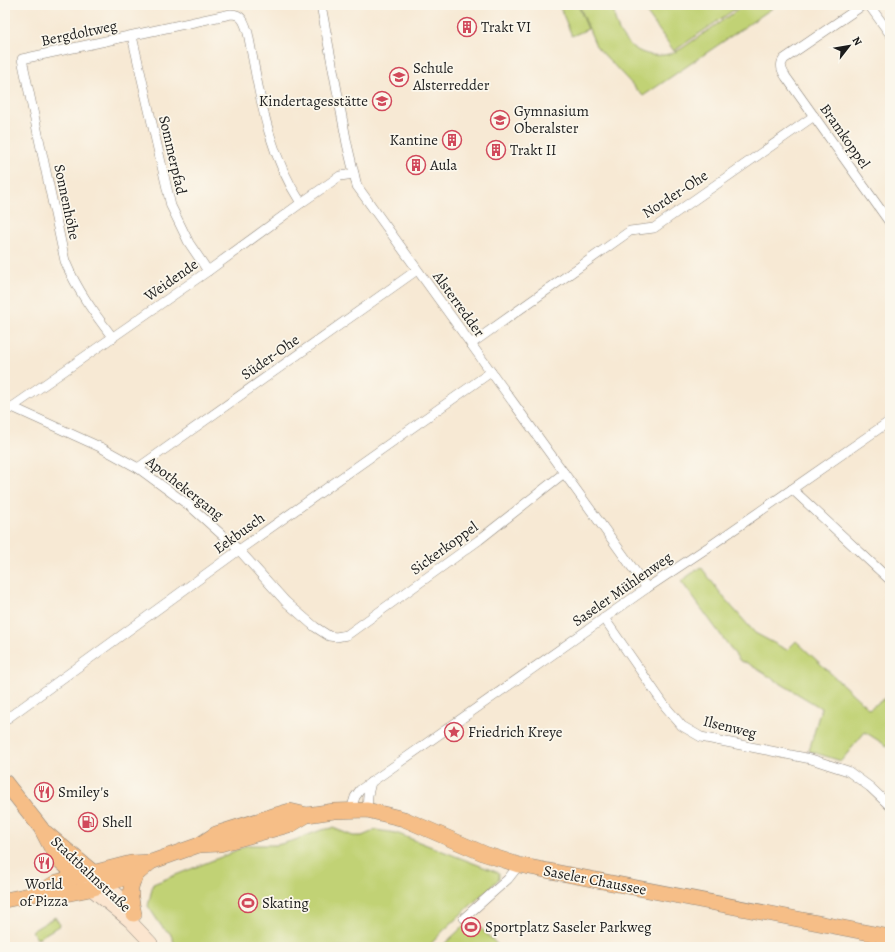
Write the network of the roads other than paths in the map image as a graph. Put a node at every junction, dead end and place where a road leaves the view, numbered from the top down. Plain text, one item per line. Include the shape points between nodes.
1 (321, 5) edge
2 (863, 5) edge
3 (869, 5) edge
4 (890, 34) edge
5 (132, 36) junction
6 (22, 59) joint
7 (814, 116) junction
8 (354, 174) junction
9 (301, 202) junction
10 (890, 223) edge
11 (417, 270) junction
12 (208, 271) junction
13 (113, 338) junction
14 (471, 344) junction
15 (491, 372) junction
16 (8, 410) edge
17 (890, 421) edge
18 (138, 468) junction
19 (564, 473) junction
20 (792, 489) junction
21 (239, 550) junction
22 (890, 580) edge
23 (647, 588) junction
24 (604, 618) junction
25 (336, 637) joint
26 (5, 720) edge
27 (5, 782) edge
28 (371, 782) junction
29 (890, 806) edge
30 (351, 810) junction
31 (367, 810) junction
32 (41, 828) junction
33 (151, 862) junction
34 (519, 864) junction
35 (94, 873) junction
36 (137, 874) junction
37 (78, 877) junction
38 (106, 884) junction
39 (90, 889) junction
40 (39, 893) junction
41 (5, 900) edge
42 (134, 914) junction
43 (464, 918) dead end
44 (890, 938) edge
45 (152, 945) edge

1 - 8 street, Alsterredder
2 - 7 street, Bramkoppel via 784,59 781,64 782,72
3 - 4 street
5 - 6 street, Bergdoltweg
5 - 9 street, Bergdoltweg via 236,14 243,18 264,114 275,151 285,176
5 - 12 street, Sommerpfad via 171,206 189,243
6 - 13 street, Sonnenhöhe via 65,261 72,280
7 - 10 street, Bramkoppel
7 - 14 street, Norder-Ohe via 654,228 630,231
8 - 9 street, Weidende via 340,176
8 - 11 street, Alsterredder via 357,186
9 - 12 street, Weidende
11 - 14 street, Alsterredder
11 - 18 street, Süder-Ohe
12 - 13 street, Weidende
13 - 16 street, Weidende
14 - 15 street, Alsterredder
15 - 19 street, Alsterredder
15 - 21 street, Eekbusch
16 - 18 street, Apothekergang via 100,447
17 - 20 street, Saseler Mühlenweg
18 - 21 street, Apothekergang via 191,507
19 - 23 street, Alsterredder
19 - 25 street, Sickerkoppel via 447,564 347,635
20 - 22 street
20 - 23 street, Saseler Mühlenweg
21 - 25 street, Apothekergang via 286,602 315,627 329,636
21 - 26 street, Eekbusch
23 - 24 street, Saseler Mühlenweg
24 - 28 street, Saseler Mühlenweg
24 - 29 street, Ilsenweg via 665,706 682,726 701,737 811,759 848,771
27 - 32 main road, Stadtbahnstraße
28 - 30 street, Saseler Mühlenweg via 360,790
28 - 31 street
30 - 31 main road, Saseler Chaussee
30 - 33 main road, Saseler Chaussee via 307,815 292,824 220,844 199,845
31 - 34 main road, Saseler Chaussee via 404,820 485,854
32 - 35 main road, Stadtbahnstraße
32 - 37 main road, Stadtbahnstraße via 59,860
33 - 35 main road, Saseler Chaussee via 132,863
33 - 36 main road, Saseler Chaussee
34 - 43 street via 508,879
34 - 44 main road, Saseler Chaussee
35 - 37 main road, Saseler Chaussee
35 - 38 main road, Stadtbahnstraße
36 - 38 main road, Saseler Chaussee
36 - 42 main road via 130,887
37 - 39 main road, Stadtbahnstraße
37 - 40 main road, Saseler Chaussee via 57,882
38 - 39 main road, Saseler Chaussee
38 - 42 main road, Stadtbahnstraße
39 - 40 main road, Saseler Chaussee via 61,895
39 - 45 main road, Stadtbahnstraße via 130,921
40 - 41 main road, Saseler Chaussee
42 - 45 main road, Stadtbahnstraße

